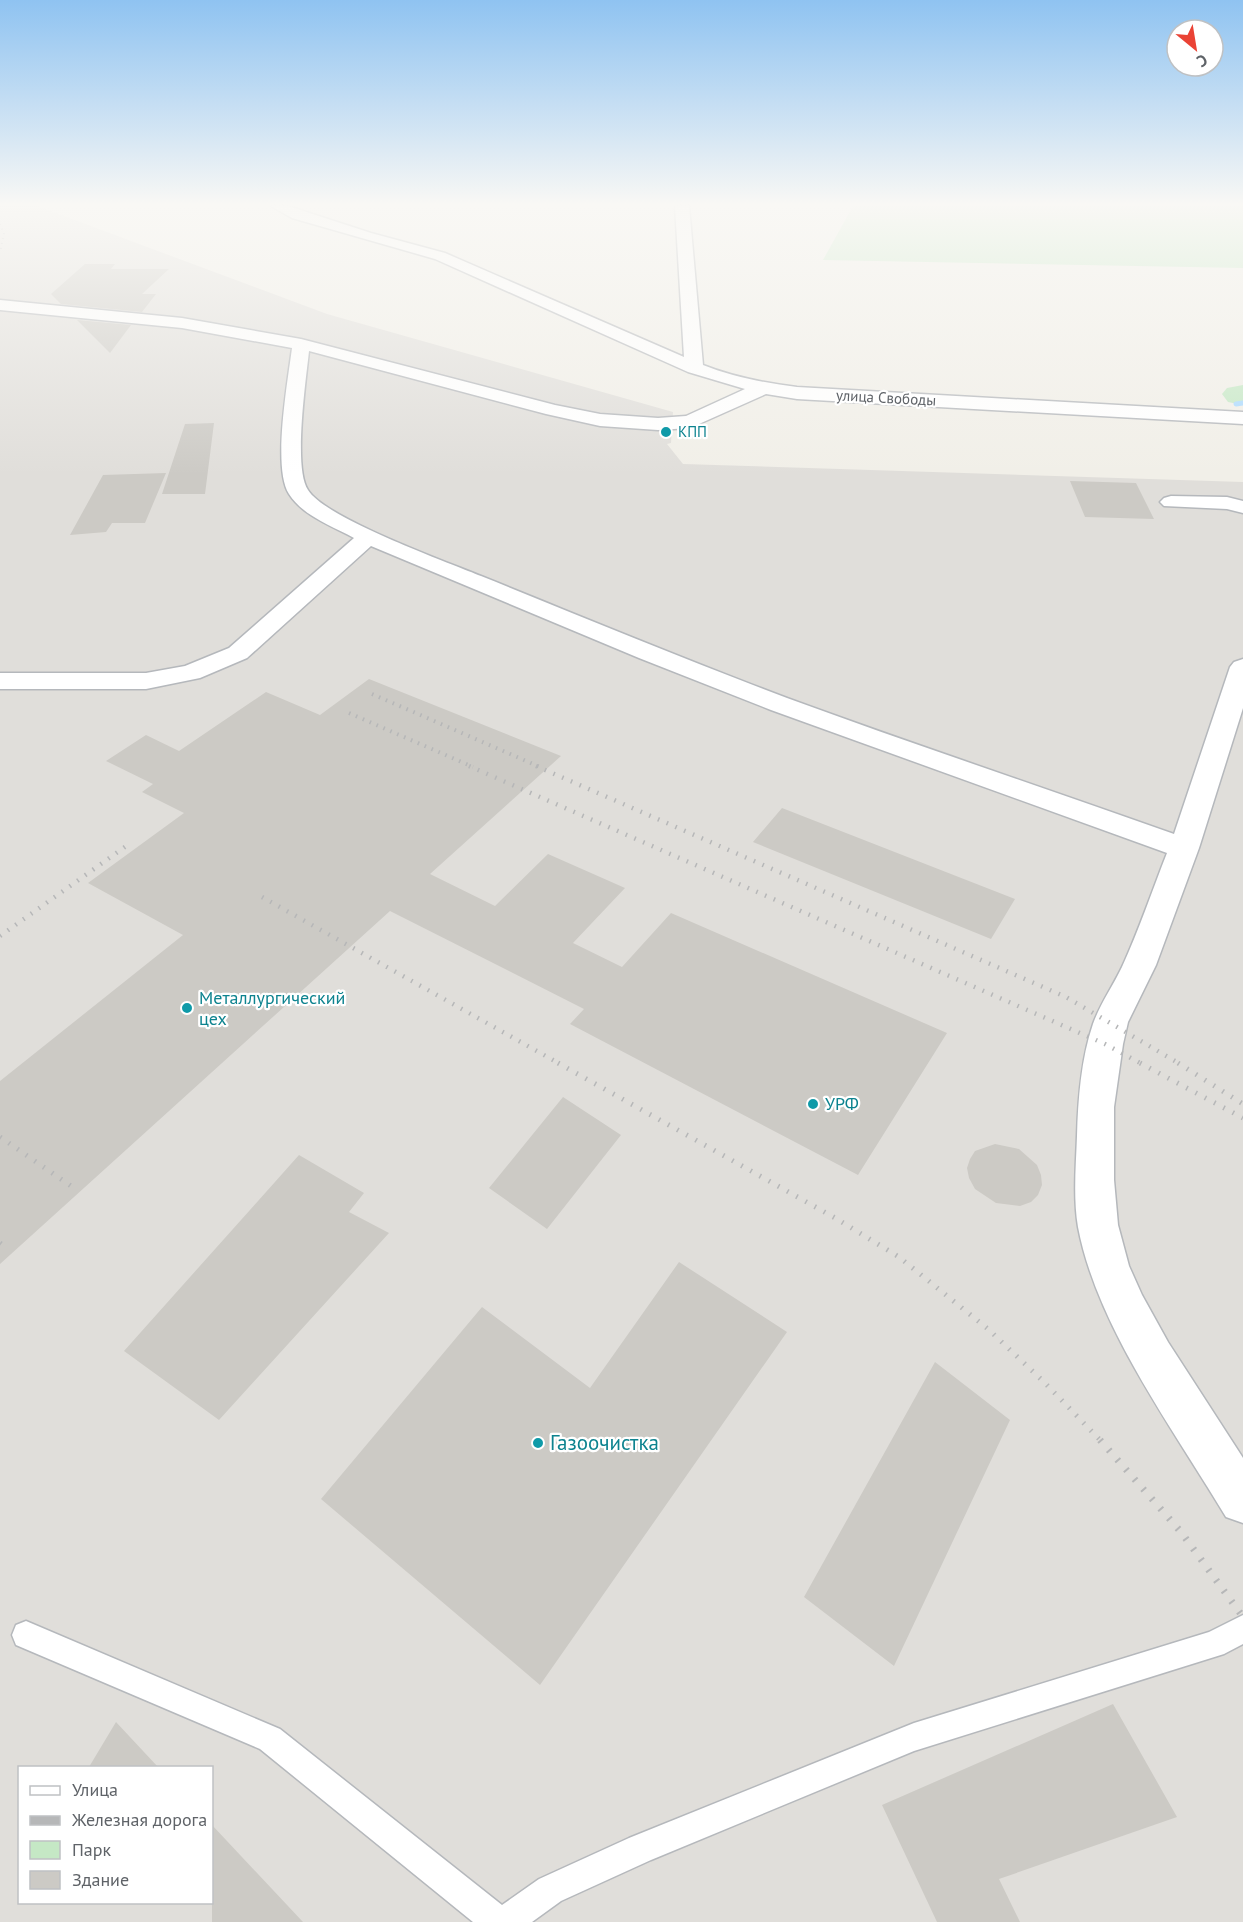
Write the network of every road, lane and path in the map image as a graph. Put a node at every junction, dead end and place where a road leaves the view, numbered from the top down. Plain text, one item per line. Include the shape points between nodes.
1 (530, 296) edge
2 (689, 296) edge
3 (0, 305) edge
4 (301, 344) junction
5 (694, 368) junction
6 (763, 388) junction
7 (1243, 418) edge
8 (1171, 502) dead end
9 (1243, 507) edge
10 (368, 537) junction
11 (1242, 676) edge
12 (0, 681) edge
13 (1184, 848) junction
14 (1243, 1500) edge
15 (1243, 1629) edge
16 (27, 1635) dead end
17 (498, 1922) edge
18 (506, 1922) edge

1 - 5 street, улица Свободы
2 - 5 street
3 - 4 street via 182,323
4 - 6 street via 553,410 622,422 690,422
4 - 10 street via 292,481 310,503
5 - 6 street, улица Свободы
6 - 7 street, улица Свободы
8 - 9 street
10 - 12 street via 238,653 209,667 146,681
10 - 13 street via 593,632 780,704
11 - 13 street
13 - 14 street via 1105,1044 1096,1107 1098,1225 1109,1266 1153,1357
15 - 18 lane via 1214,1644 914,1737 823,1773 550,1890
16 - 17 lane via 270,1739

